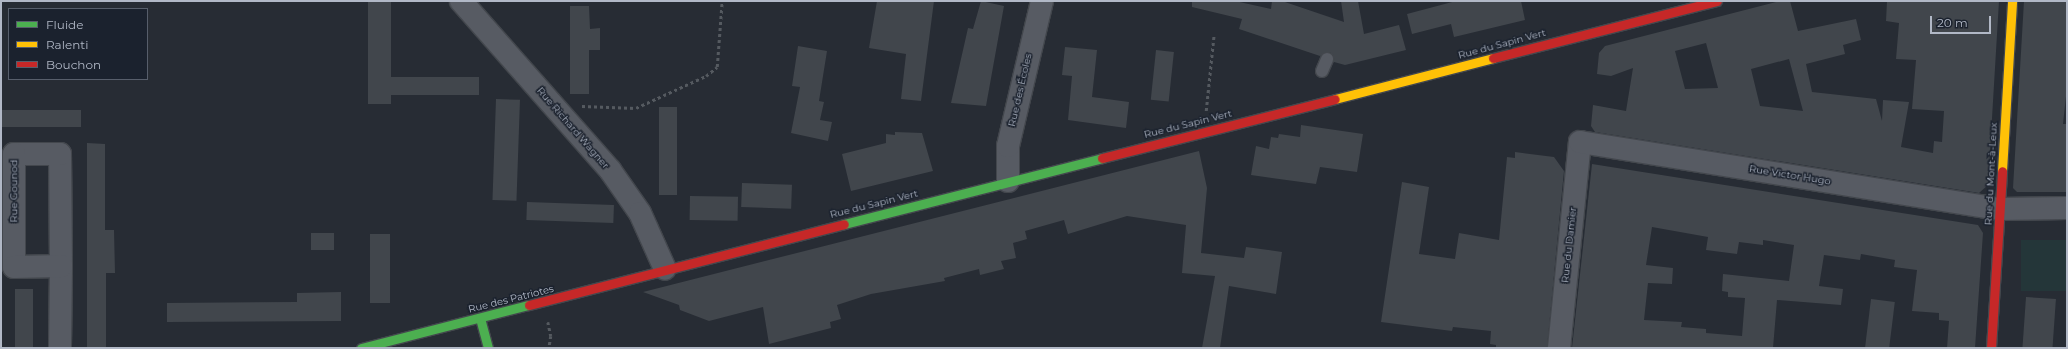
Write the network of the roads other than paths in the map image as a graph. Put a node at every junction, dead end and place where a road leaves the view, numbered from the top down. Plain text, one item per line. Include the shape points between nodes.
1 (461, 1) edge
2 (1042, 1) edge
3 (1717, 1) edge
4 (2012, 1) edge
5 (1327, 59) dead end
6 (1322, 71) dead end
7 (1580, 142) joint
8 (1008, 181) junction
9 (2000, 208) junction
10 (2067, 208) edge
11 (61, 266) junction
12 (665, 269) junction
13 (480, 318) junction
14 (60, 348) edge
15 (361, 348) edge
16 (488, 348) edge
17 (1558, 348) edge
18 (1991, 348) edge

1 - 12 street, Rue Richard Wagner via 554,106 632,201 658,249
2 - 8 street, Rue des Écoles via 1011,128
3 - 8 street, Rue du Sapin Vert
4 - 9 street, Rue du Mont-à-Leux
5 - 6 lane
7 - 9 street, Rue Victor Hugo
7 - 17 street, Rue du Damier
8 - 12 street, Rue du Sapin Vert
9 - 10 street, Rue Victor Hugo
9 - 18 street, Rue du Mont-à-Leux
11 - 11 street, Rue Gounod via 60,154 14,154 14,267
11 - 14 street, Rue Gounod
12 - 13 street, Rue des Patriotes
13 - 15 street, Rue des Patriotes
13 - 16 street

